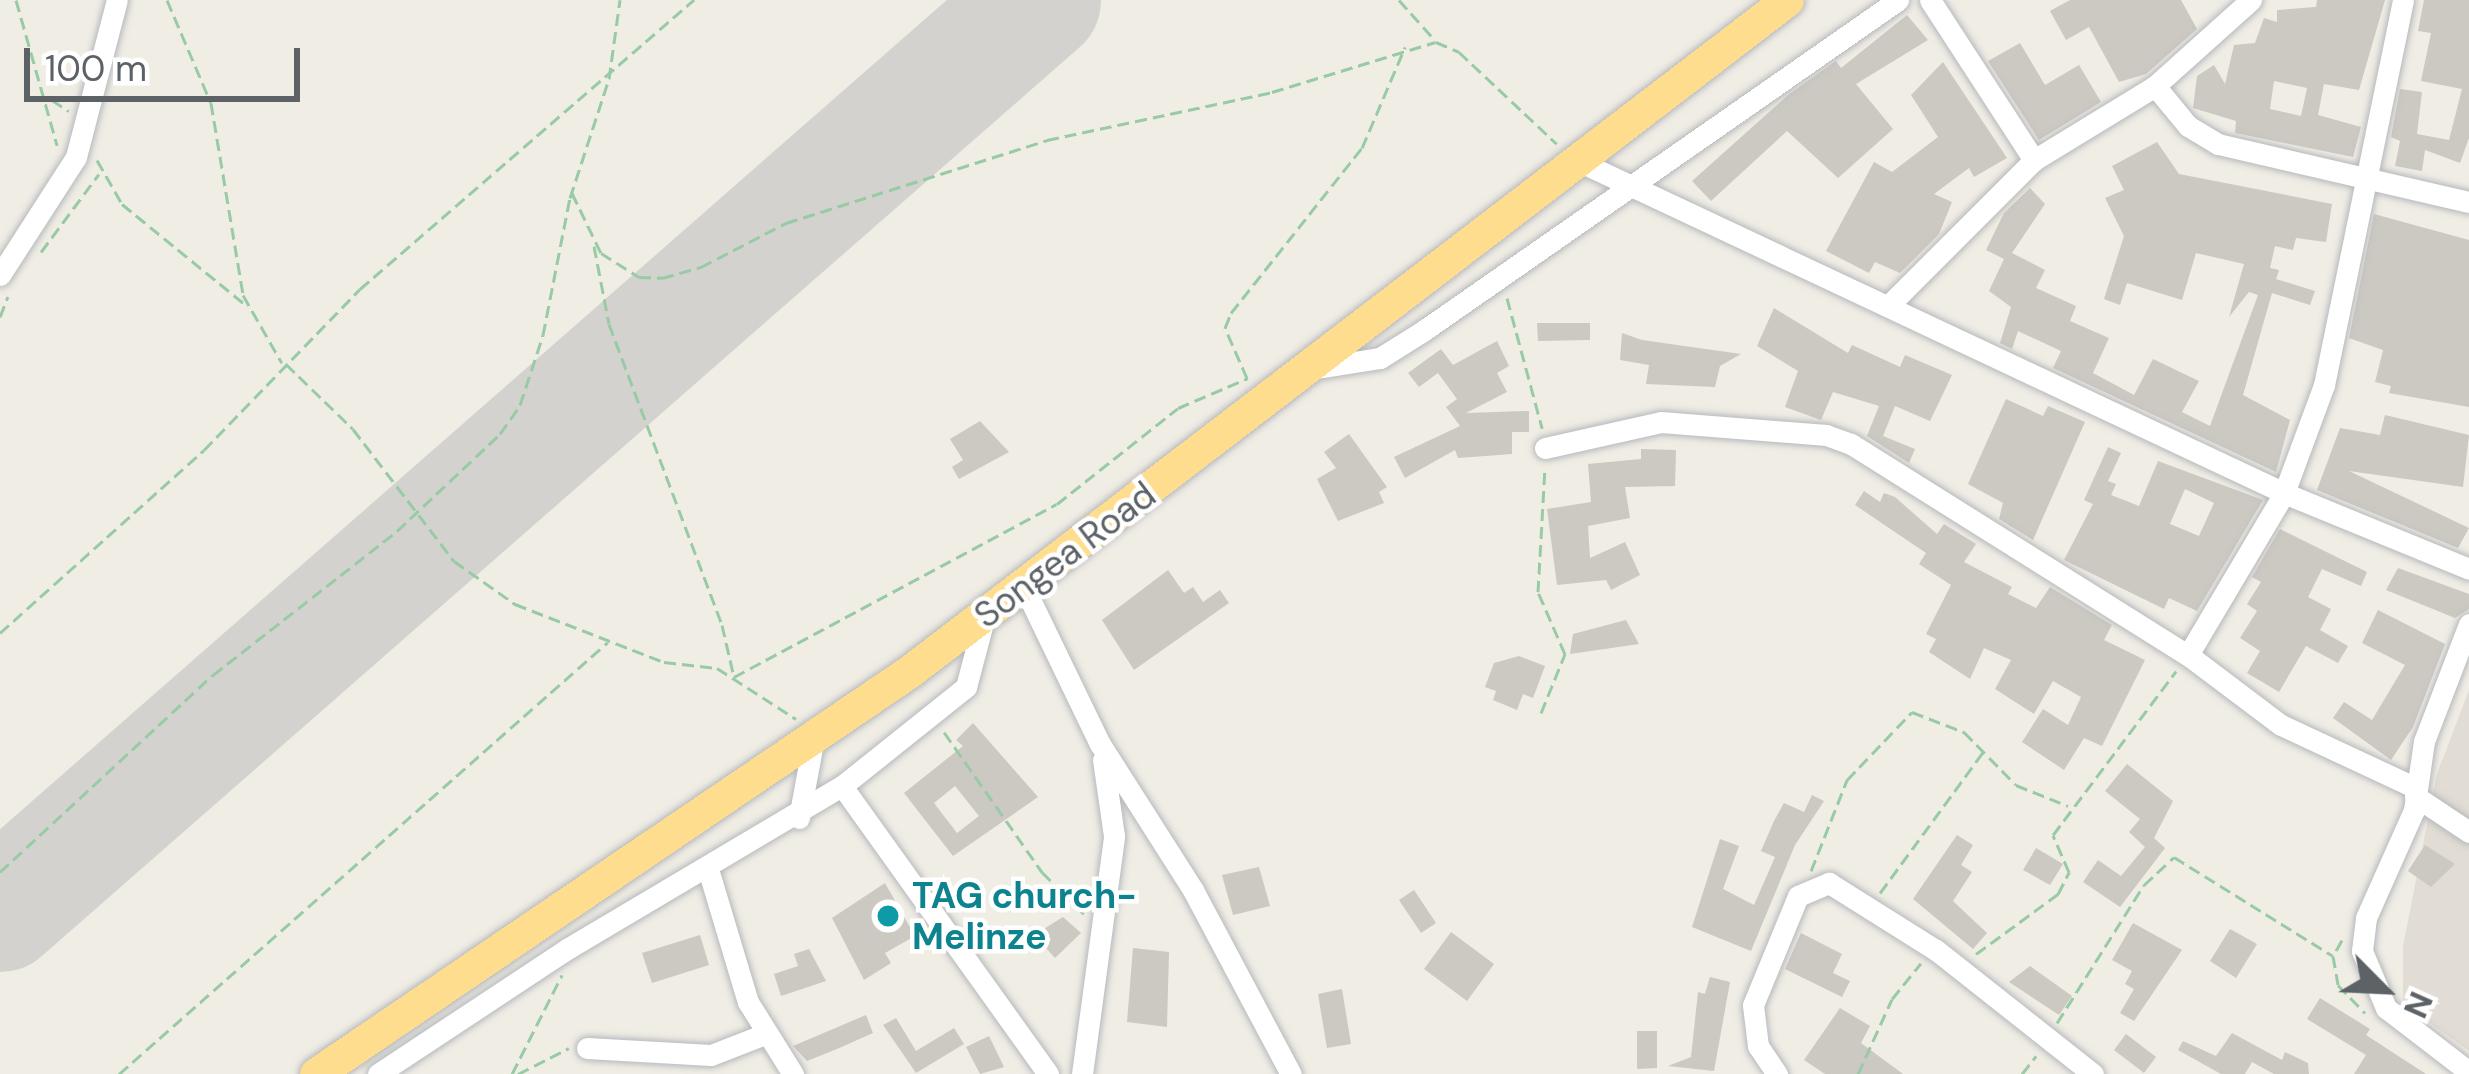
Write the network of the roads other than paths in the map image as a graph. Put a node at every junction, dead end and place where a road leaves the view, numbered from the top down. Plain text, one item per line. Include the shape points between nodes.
1 (117, 0) edge
2 (1787, 0) edge
3 (1898, 0) edge
4 (1930, 0) edge
5 (2251, 0) edge
6 (2403, 0) edge
7 (2155, 86) junction
8 (1574, 159) junction
9 (2034, 160) junction
10 (2368, 177) junction
11 (1624, 185) junction
12 (2469, 202) edge
13 (0, 275) edge
14 (1888, 306) junction
15 (1304, 374) junction
16 (1545, 448) road end
17 (2284, 493) junction
18 (2469, 569) edge
19 (1024, 587) junction
20 (985, 615) junction
21 (2469, 624) edge
22 (2188, 655) junction
23 (814, 737) junction
24 (1100, 744) junction
25 (842, 786) junction
26 (2414, 791) junction
27 (799, 818) junction
28 (2469, 832) edge
29 (708, 869) junction
30 (765, 1034) junction
31 (587, 1048) road end
32 (2469, 1072) edge
33 (316, 1074) edge
34 (378, 1074) edge
35 (793, 1074) edge
36 (1048, 1074) edge
37 (1082, 1074) edge
38 (1291, 1074) edge
39 (1777, 1074) edge
40 (2093, 1074) edge

1 - 13 street via 64,176
2 - 8 highway, Songea Road
3 - 11 street
4 - 9 street
5 - 7 street
6 - 10 street
7 - 9 street
7 - 10 street via 2188,126 2218,144
8 - 11 street
8 - 15 highway, Songea Road
9 - 14 street
10 - 12 street
10 - 17 street via 2324,385
11 - 14 street
11 - 15 street via 1502,279 1379,358
14 - 17 street
15 - 19 highway, Songea Road
16 - 22 street via 1661,422 1826,435 1881,460
17 - 18 street
17 - 22 street
19 - 20 highway, Songea Road
19 - 24 street
20 - 23 highway, Songea Road
20 - 25 street via 976,671 932,717
21 - 26 street
22 - 26 street via 2281,725
23 - 27 street
23 - 33 highway, Songea Road
24 - 37 street via 1114,836
24 - 38 street via 1193,890
25 - 27 street
25 - 36 street
26 - 28 street
26 - 32 street via 2408,829 2366,918 2362,951 2386,1008
27 - 29 street
29 - 30 street via 737,976
29 - 34 street via 567,949
30 - 31 street via 711,1054
30 - 35 street
39 - 40 street via 1758,1046 1753,1005 1784,922 1810,884 1829,883 1944,958

